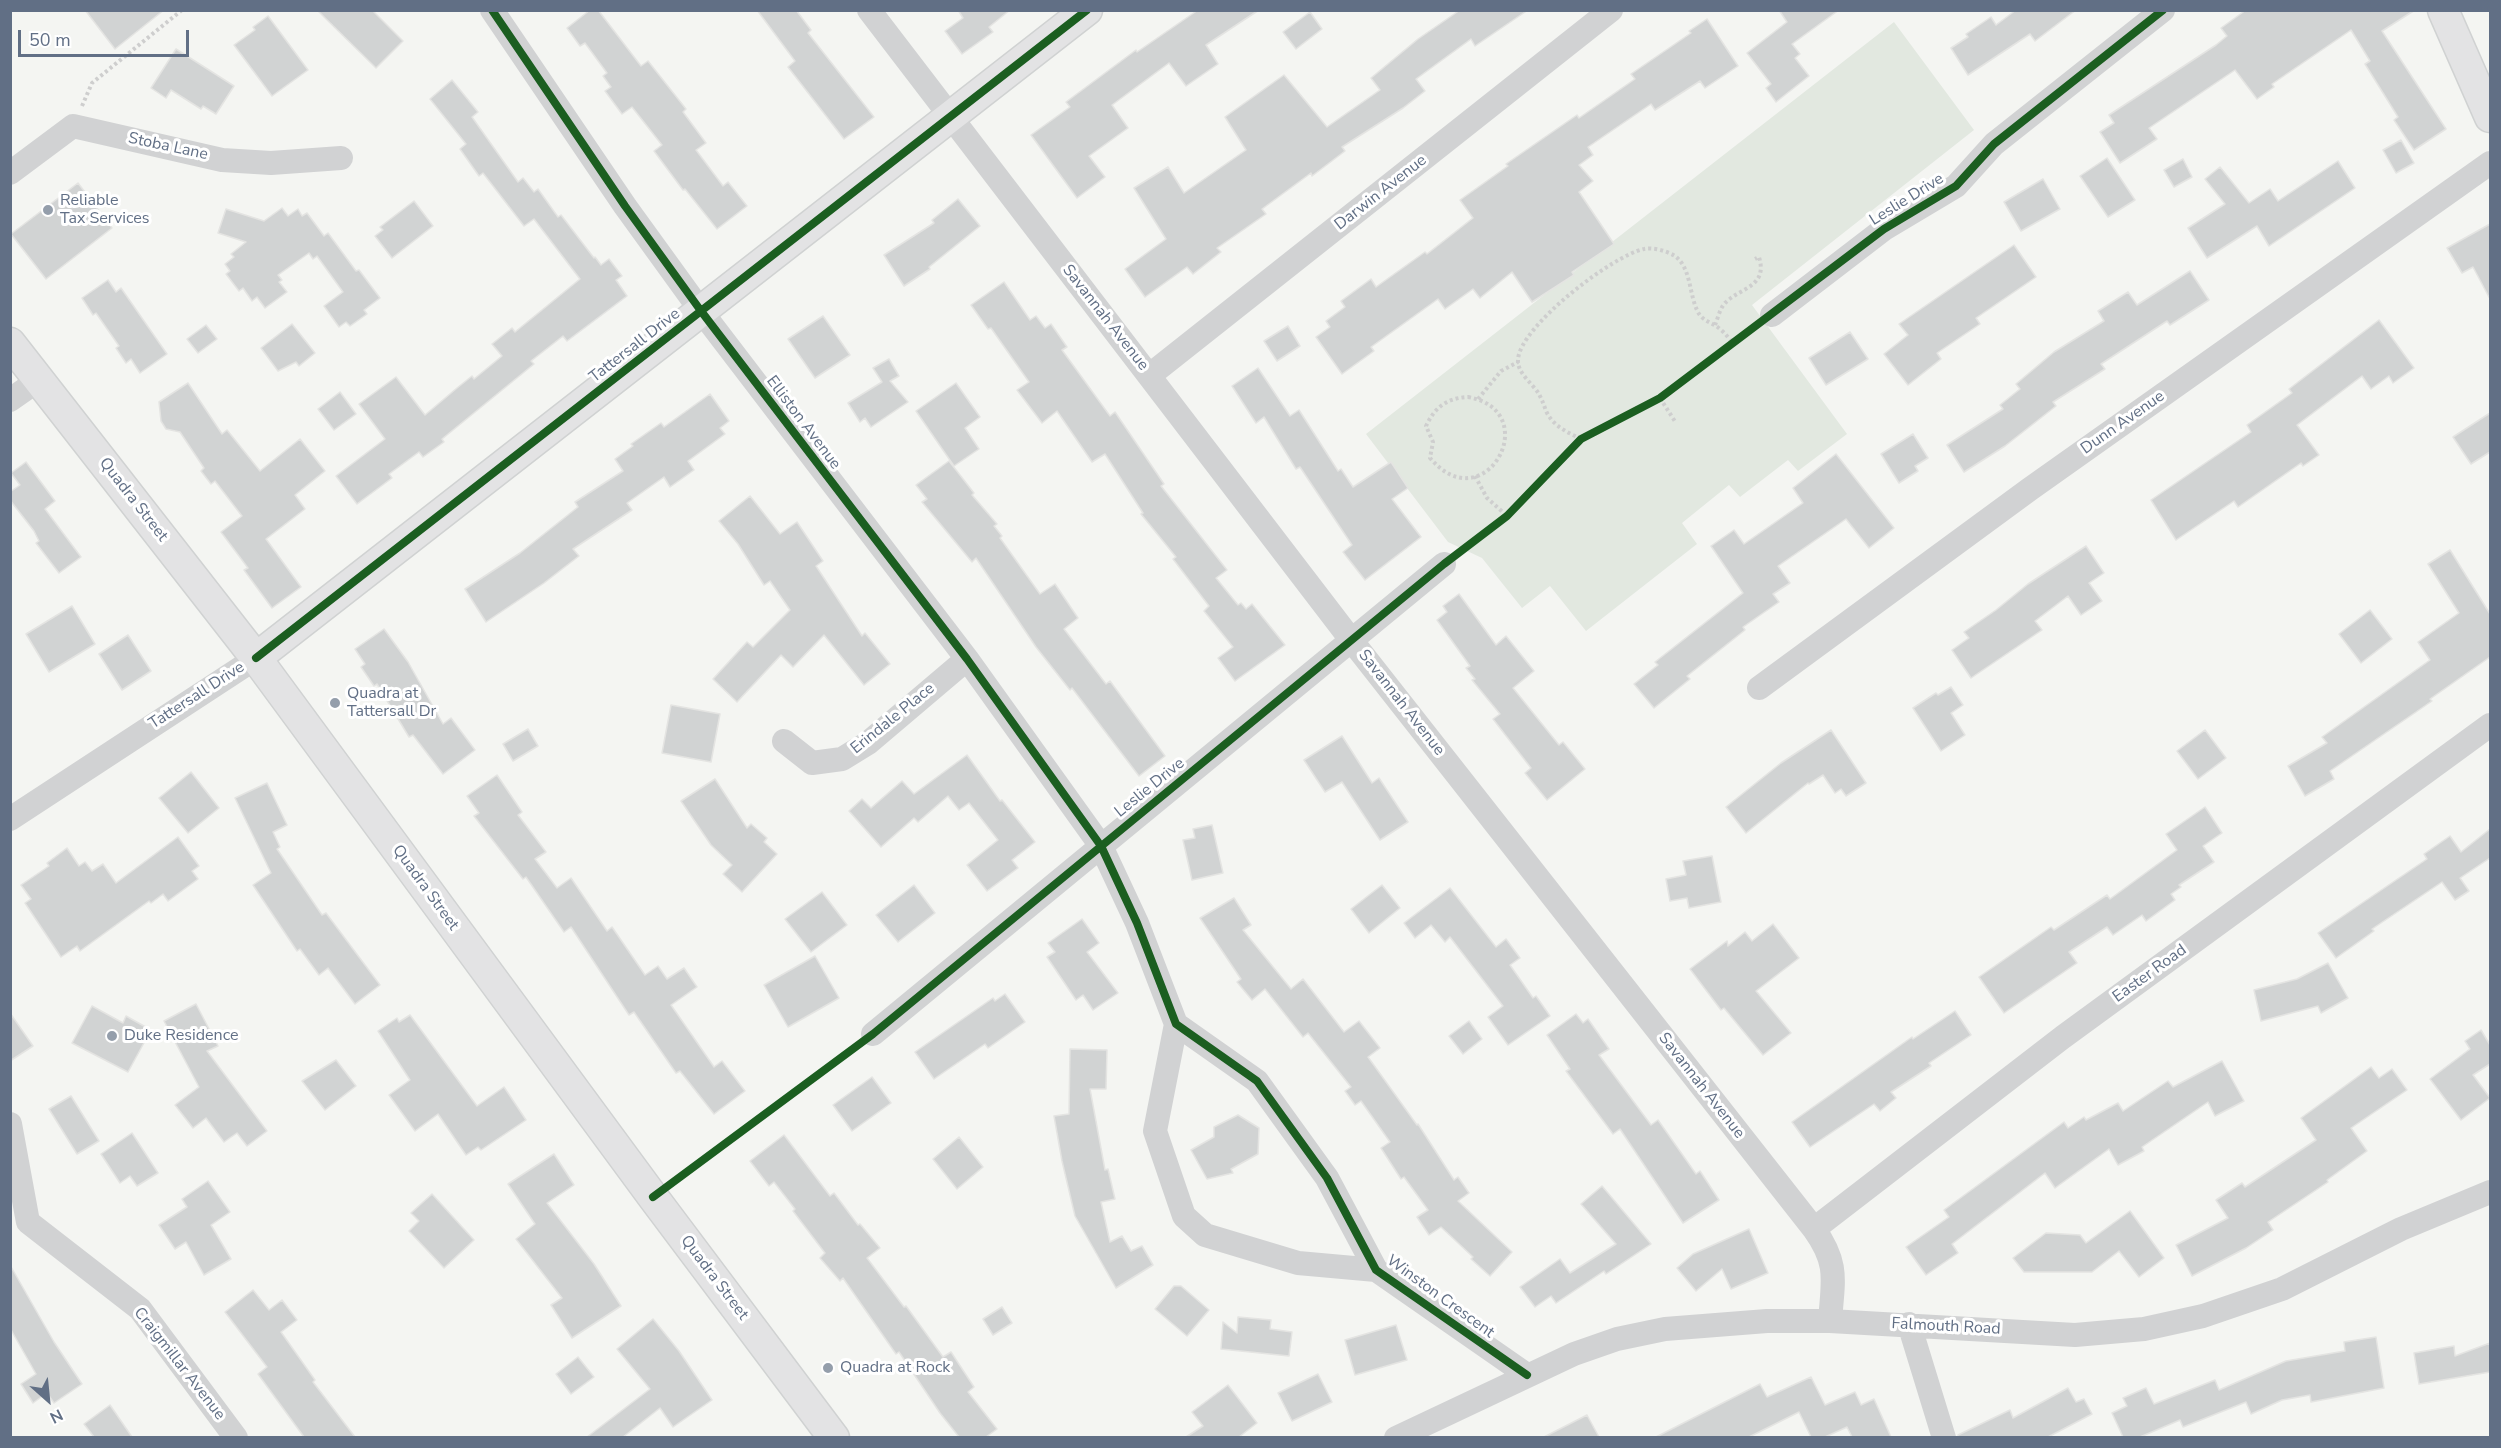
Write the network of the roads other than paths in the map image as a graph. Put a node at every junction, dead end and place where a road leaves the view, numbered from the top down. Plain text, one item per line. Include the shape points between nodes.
1 (492, 10) edge
2 (869, 10) edge
3 (1087, 10) edge
4 (1611, 10) edge
5 (2163, 10) edge
6 (2443, 10) edge
7 (2482, 78) edge
8 (950, 116) junction
9 (2490, 117) edge
10 (340, 158) dead end
11 (2490, 163) edge
12 (10, 173) edge
13 (701, 312) junction
14 (1772, 315) road end
15 (10, 343) edge
16 (1150, 375) junction
17 (39, 379) junction
18 (10, 400) edge
19 (1444, 564) dead end
20 (1352, 640) junction
21 (256, 658) junction
22 (967, 659) junction
23 (1759, 688) dead end
24 (2490, 725) edge
25 (784, 741) dead end
26 (10, 819) edge
27 (1101, 846) junction
28 (1176, 1024) junction
29 (873, 1034) dead end
30 (10, 1124) edge
31 (2490, 1192) edge
32 (1814, 1229) junction
33 (1376, 1270) junction
34 (1830, 1321) junction
35 (1910, 1324) junction
36 (1527, 1375) junction
37 (236, 1437) edge
38 (834, 1437) edge
39 (1396, 1437) edge
40 (1944, 1437) edge

1 - 13 street, Elliston Avenue
2 - 8 street, Savannah Avenue
3 - 8 main road, Tattersall Drive
4 - 16 street, Darwin Avenue
5 - 14 street, Leslie Drive via 1994,144 1956,186 1884,229
6 - 7 main road
7 - 9 main road
8 - 13 main road, Tattersall Drive
8 - 16 street, Savannah Avenue
10 - 12 street, Stoba Lane via 271,163 222,160 72,126
11 - 23 street, Dunn Avenue via 2030,489
13 - 21 main road, Tattersall Drive
13 - 22 street, Elliston Avenue
15 - 17 main road, Quadra Street
16 - 20 street, Savannah Avenue
17 - 18 street
17 - 21 main road, Quadra Street
19 - 20 street, Leslie Drive
20 - 27 street, Leslie Drive
20 - 32 street, Savannah Avenue
21 - 26 street, Tattersall Drive
21 - 38 main road, Quadra Street
22 - 25 street, Erindale Place via 868,744 842,759 812,763
22 - 27 street, Elliston Avenue
24 - 32 street, Easter Road via 2063,1037
27 - 28 street via 1137,923
27 - 29 street, Leslie Drive
28 - 33 street, Winston Crescent via 1257,1081 1327,1178
28 - 33 street, Winston Crescent via 1155,1131 1184,1216 1205,1235 1298,1263
30 - 37 street, Craigmillar Avenue via 28,1222 140,1309
31 - 35 street, Falmouth Road via 2401,1229 2282,1289 2204,1316 2144,1329 2075,1335
32 - 34 street, Savannah Avenue via 1832,1261
33 - 36 street, Winston Crescent
34 - 35 street, Falmouth Road
34 - 36 street, Falmouth Road via 1767,1321 1665,1329 1617,1339
35 - 40 street
36 - 39 street, Falmouth Road

